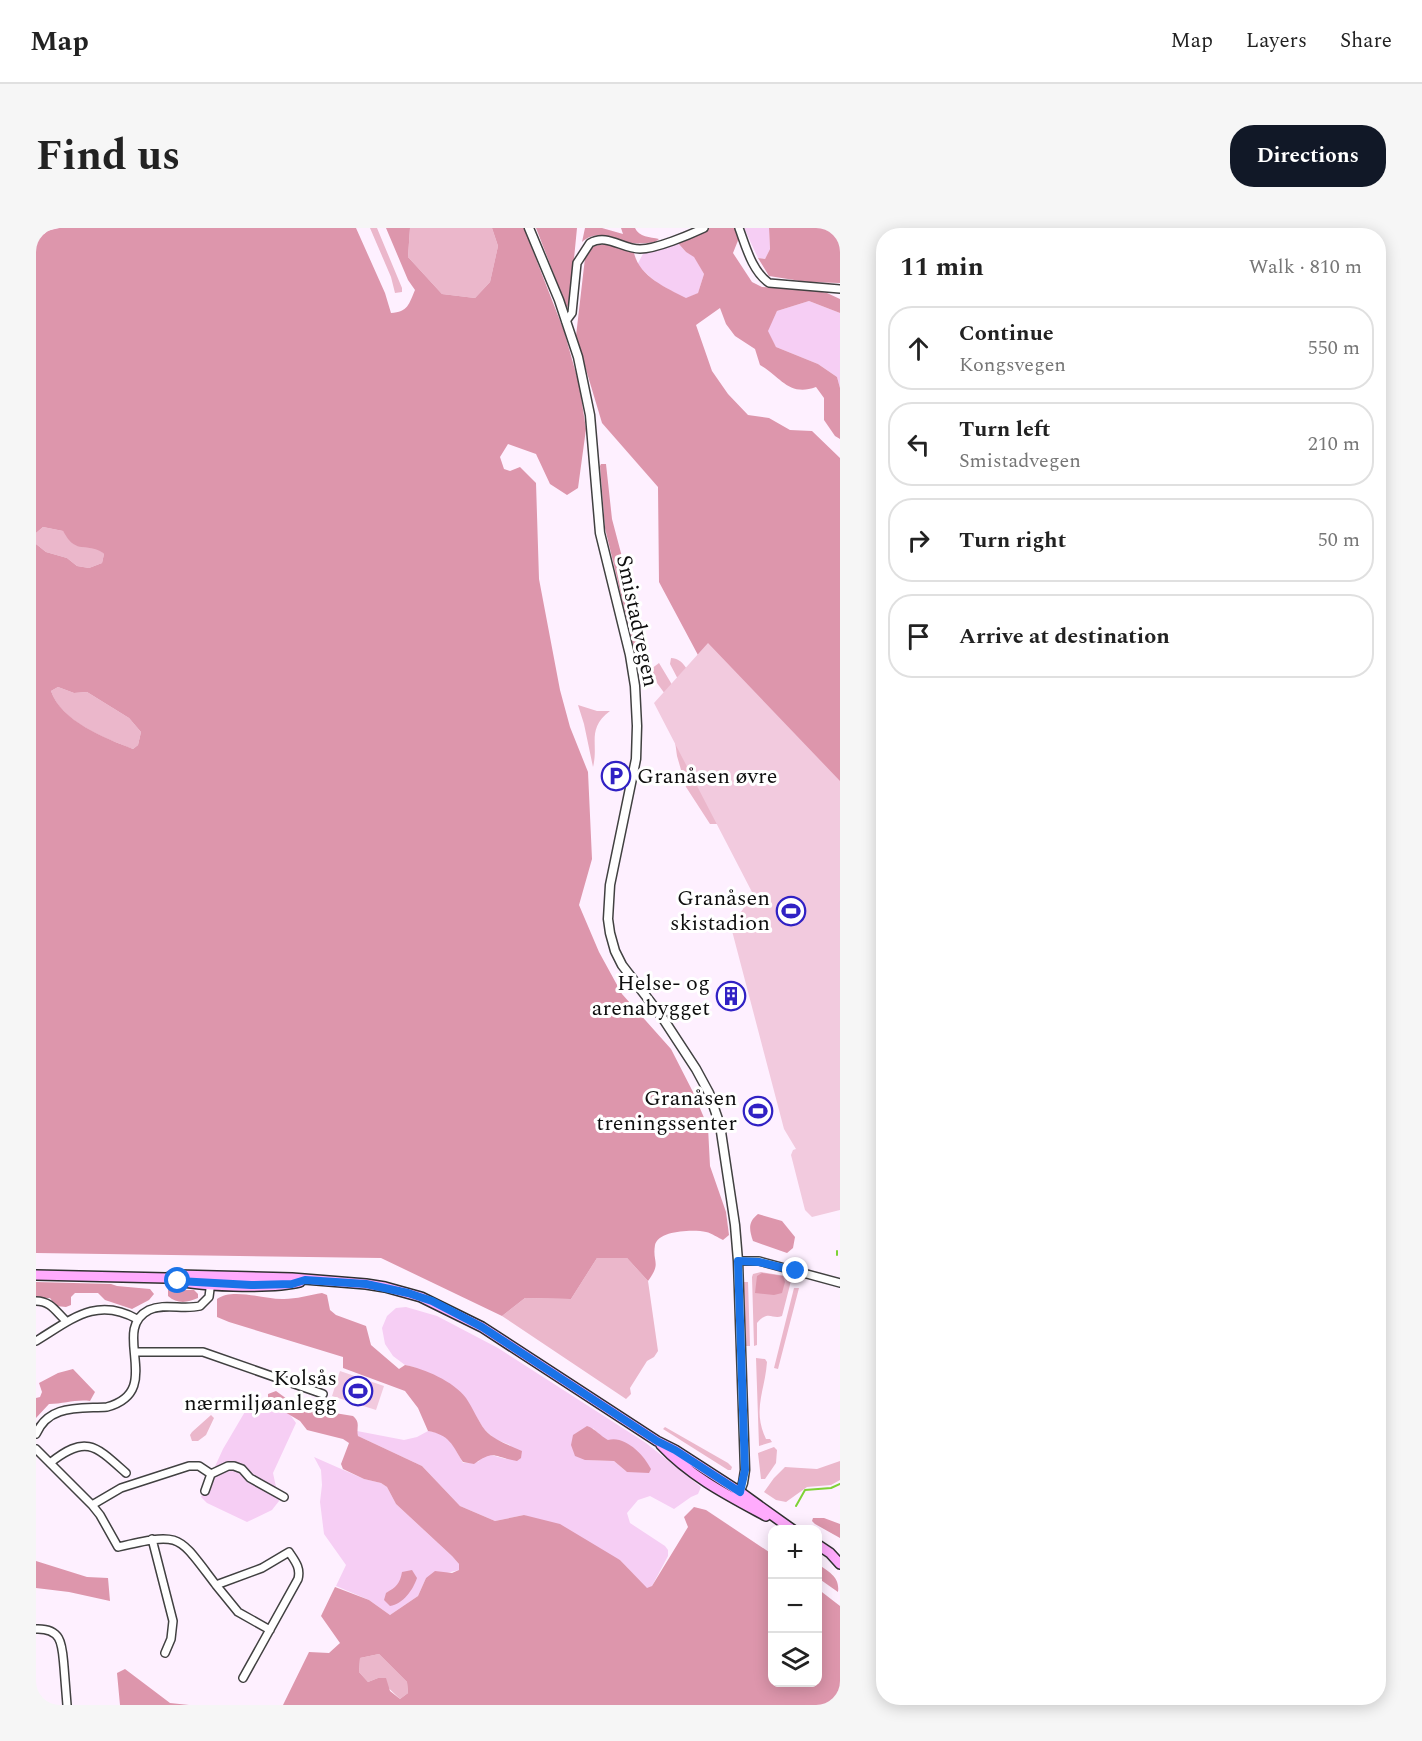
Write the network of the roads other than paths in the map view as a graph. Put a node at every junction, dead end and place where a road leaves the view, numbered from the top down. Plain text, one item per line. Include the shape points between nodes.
1 (530, 228) edge
2 (704, 228) edge
3 (739, 228) edge
4 (840, 289) edge
5 (566, 321) junction
6 (738, 1261) junction
7 (36, 1275) edge
8 (211, 1280) junction
9 (840, 1283) edge
10 (36, 1301) edge
11 (137, 1319) junction
12 (66, 1321) junction
13 (36, 1341) edge
14 (135, 1352) junction
15 (323, 1394) dead end
16 (36, 1434) edge
17 (36, 1449) edge
18 (50, 1463) junction
19 (126, 1473) dead end
20 (211, 1474) junction
21 (205, 1491) dead end
22 (738, 1496) junction
23 (284, 1497) dead end
24 (92, 1505) junction
25 (785, 1525) edge
26 (152, 1539) junction
27 (822, 1547) edge
28 (830, 1552) junction
29 (840, 1554) edge
30 (840, 1564) edge
31 (216, 1585) junction
32 (36, 1629) edge
33 (270, 1630) junction
34 (165, 1653) dead end
35 (243, 1678) dead end
36 (67, 1705) edge

1 - 5 street, Smistadvegen
2 - 5 street via 648,248 634,249 603,238 590,243 577,263 572,313
3 - 4 street via 754,264 769,284
5 - 6 street, Smistadvegen via 588,404 599,527 630,655 638,726 636,759 610,885 610,933 622,964 681,1045 709,1092 720,1125
6 - 9 street via 759,1262
6 - 22 street, Smistadvegen via 745,1470
7 - 8 main road via 178,1275
8 - 11 street via 209,1297 200,1306 158,1308
8 - 22 main road via 292,1278 385,1287 432,1301 482,1327 675,1450
10 - 12 street via 45,1301
11 - 12 street via 123,1312 97,1309
11 - 14 street via 133,1335
12 - 13 street
14 - 15 street via 203,1352
14 - 16 street via 136,1380 127,1396 107,1407 55,1412 44,1420
17 - 18 street
18 - 19 street via 76,1446 90,1446
18 - 24 street
20 - 21 street
20 - 23 street via 234,1466
20 - 24 street via 199,1466 189,1466 121,1488
22 - 25 main road
24 - 26 street via 118,1547
26 - 31 street via 168,1538 180,1543
26 - 34 street via 173,1621
27 - 28 main road
28 - 29 main road
28 - 30 main road
31 - 33 street via 238,1612
31 - 33 street via 262,1568 289,1552 300,1572
32 - 36 street via 47,1628 62,1642
33 - 35 street

